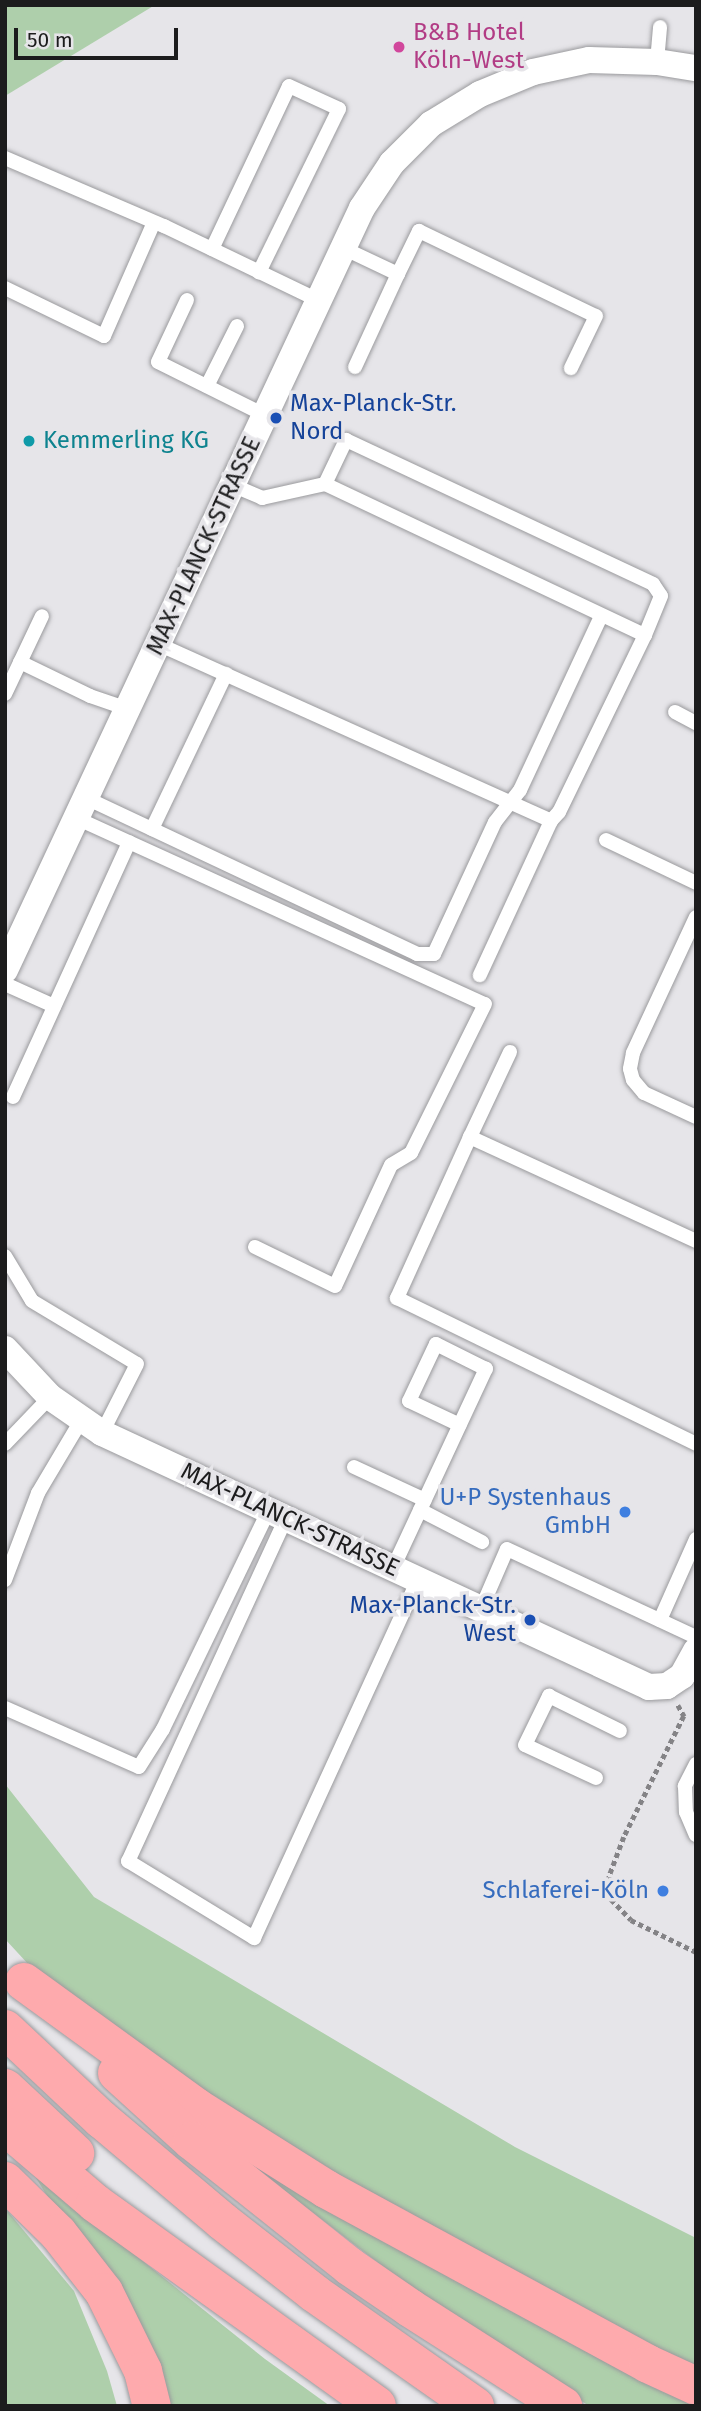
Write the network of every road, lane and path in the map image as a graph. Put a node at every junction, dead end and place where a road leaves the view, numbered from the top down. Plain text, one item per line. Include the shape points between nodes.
1 (660, 27) dead end
2 (657, 62) junction
3 (696, 68) edge
4 (5, 158) edge
5 (154, 222) junction
6 (343, 248) junction
7 (212, 249) junction
8 (259, 272) junction
9 (398, 274) junction
10 (5, 288) edge
11 (187, 300) dead end
12 (318, 300) junction
13 (237, 326) dead end
14 (355, 367) dead end
15 (571, 368) dead end
16 (207, 386) junction
17 (265, 415) junction
18 (325, 484) junction
19 (232, 485) junction
20 (42, 616) dead end
21 (601, 616) junction
22 (645, 635) junction
23 (158, 644) junction
24 (20, 662) junction
25 (226, 674) junction
26 (5, 694) edge
27 (127, 709) junction
28 (675, 712) dead end
29 (696, 723) edge
30 (510, 803) junction
31 (81, 808) junction
32 (551, 821) junction
33 (152, 830) junction
34 (606, 840) dead end
35 (129, 842) junction
36 (696, 883) edge
37 (696, 917) edge
38 (5, 970) edge
39 (480, 975) dead end
40 (5, 984) edge
41 (54, 1006) junction
42 (510, 1052) dead end
43 (13, 1097) dead end
44 (696, 1117) edge
45 (470, 1137) junction
46 (696, 1241) edge
47 (254, 1247) dead end
48 (5, 1256) edge
49 (5, 1349) edge
50 (50, 1397) junction
51 (460, 1425) junction
52 (92, 1426) junction
53 (5, 1444) edge
54 (696, 1444) edge
55 (354, 1467) dead end
56 (422, 1505) junction
57 (277, 1514) junction
58 (696, 1539) edge
59 (482, 1542) dead end
60 (393, 1568) junction
61 (5, 1580) edge
62 (418, 1580) junction
63 (481, 1609) junction
64 (660, 1620) junction
65 (696, 1637) edge
66 (694, 1665) edge
67 (667, 1686) junction
68 (5, 1708) edge
69 (620, 1731) dead end
70 (696, 1764) edge
71 (596, 1778) dead end
72 (696, 1835) edge
73 (696, 1952) edge
74 (15, 1972) edge
75 (5, 2029) edge
76 (5, 2088) edge
77 (5, 2126) edge
78 (5, 2181) edge
79 (270, 2329) junction
80 (696, 2386) edge
81 (152, 2406) edge
82 (377, 2406) edge
83 (475, 2406) edge
84 (564, 2406) edge

1 - 2 lane
2 - 3 street, MAX-PLANCK-STRASSE
2 - 6 street, MAX-PLANCK-STRASSE via 589,60 533,72 480,94 431,124 392,163 362,208
4 - 5 lane
5 - 7 lane
5 - 10 lane via 104,336
6 - 9 lane
6 - 12 street, MAX-PLANCK-STRASSE
7 - 8 lane
7 - 8 lane via 289,86 339,109
8 - 12 lane
9 - 14 lane
9 - 15 lane via 419,231 596,316
11 - 16 lane via 158,362
12 - 17 street, MAX-PLANCK-STRASSE
13 - 16 lane
16 - 17 lane
17 - 19 street, MAX-PLANCK-STRASSE
18 - 19 lane via 262,498
18 - 21 lane
18 - 22 lane via 346,440 653,584 661,596
19 - 23 street, MAX-PLANCK-STRASSE
20 - 24 lane
21 - 22 lane
21 - 30 lane
22 - 32 lane
23 - 25 lane
23 - 27 street, MAX-PLANCK-STRASSE
24 - 26 lane
24 - 27 lane
25 - 30 lane
25 - 33 lane
27 - 31 street, MAX-PLANCK-STRASSE
28 - 29 lane
30 - 32 lane
30 - 33 lane via 495,822 435,954 416,954
31 - 33 lane
31 - 35 lane
31 - 38 street, MAX-PLANCK-STRASSE
32 - 39 lane
34 - 36 lane
35 - 41 lane
35 - 47 lane via 485,1004 411,1153 391,1166 335,1286
37 - 44 lane via 633,1053 630,1069 644,1093
40 - 41 lane
41 - 43 lane
42 - 45 lane
45 - 46 lane
45 - 54 lane via 397,1298
48 - 52 lane via 32,1301 137,1364
49 - 50 street, MAX-PLANCK-STRASSE
50 - 52 street, MAX-PLANCK-STRASSE
50 - 53 lane
51 - 51 lane via 486,1368 436,1345 409,1401
51 - 56 lane
52 - 57 street, MAX-PLANCK-STRASSE
52 - 61 lane via 38,1493
55 - 56 lane
56 - 59 lane
56 - 60 lane
57 - 60 street, MAX-PLANCK-STRASSE
57 - 62 lane via 128,1861 254,1938
57 - 68 lane via 139,1767
58 - 64 lane
60 - 62 street, MAX-PLANCK-STRASSE
62 - 63 street, MAX-PLANCK-STRASSE
63 - 64 lane via 508,1549
63 - 67 street, MAX-PLANCK-STRASSE via 649,1687
64 - 65 lane
66 - 67 street
67 - 73 path via 684,1716 624,1837 609,1877 611,1899 631,1920
69 - 71 lane via 549,1696 525,1745
70 - 72 lane via 685,1786 686,1812
74 - 80 highway via 196,2107 326,2189
74 - 84 highway via 148,2104 269,2205 410,2308
75 - 83 highway via 101,2119 222,2221
76 - 79 highway
77 - 79 highway via 95,2203
78 - 81 highway via 58,2233 104,2292 143,2371
79 - 82 highway

